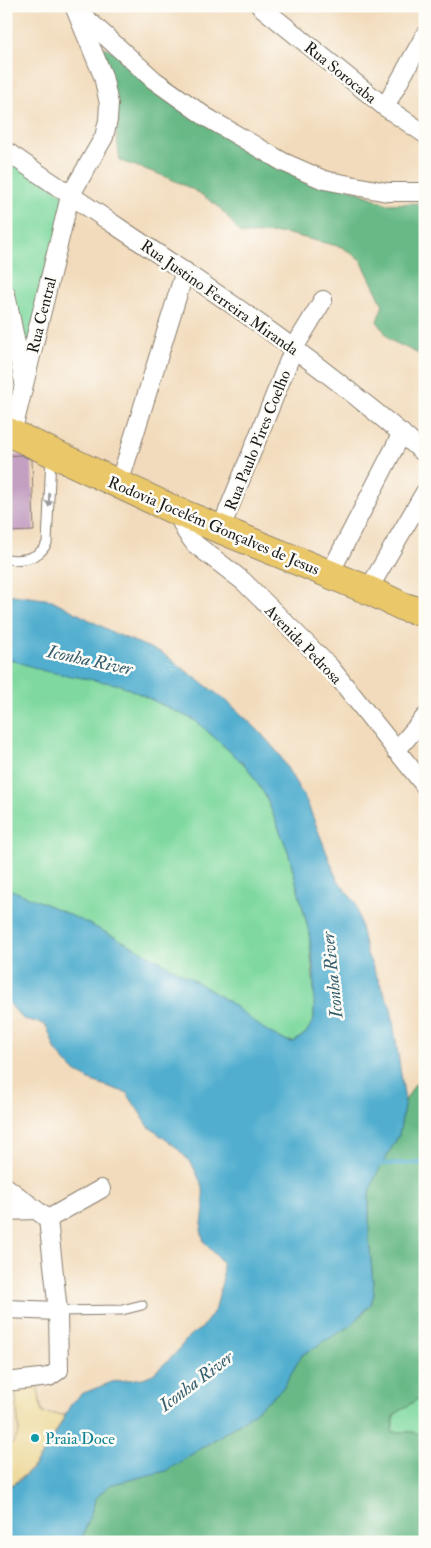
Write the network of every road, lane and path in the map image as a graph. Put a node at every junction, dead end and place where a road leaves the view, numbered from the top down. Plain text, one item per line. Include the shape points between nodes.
1 (260, 6) edge
2 (75, 8) edge
3 (425, 35) edge
4 (385, 107) junction
5 (425, 134) edge
6 (6, 151) edge
7 (425, 192) edge
8 (70, 196) junction
9 (185, 271) junction
10 (6, 294) edge
11 (323, 300) dead end
12 (294, 348) junction
13 (17, 388) edge
14 (9, 433) edge
15 (402, 433) junction
16 (51, 452) junction
17 (425, 454) edge
18 (119, 484) junction
19 (425, 492) edge
20 (176, 511) junction
21 (221, 528) junction
22 (6, 559) edge
23 (329, 575) junction
24 (368, 590) junction
25 (425, 613) edge
26 (425, 717) edge
27 (396, 751) junction
28 (425, 786) edge
29 (6, 1188) edge
30 (101, 1190) dead end
31 (6, 1211) edge
32 (42, 1215) junction
33 (142, 1305) dead end
34 (6, 1309) edge
35 (58, 1311) junction
36 (6, 1382) edge

1 - 4 street, Rua Sorocaba
2 - 7 street via 154,80 206,117 283,162 324,180 387,192
2 - 8 street, Rua Central via 103,76 109,104 104,137
3 - 4 street
4 - 5 street, Rua Sorocaba
6 - 8 street, Rua Justino Ferreira Miranda
8 - 9 street, Rua Justino Ferreira Miranda
8 - 13 street, Rua Central
9 - 12 street, Rua Justino Ferreira Miranda
9 - 18 street
10 - 13 street
11 - 12 street, Rua Paulo Pires Coelho
12 - 15 street, Rua Justino Ferreira Miranda
12 - 21 street, Rua Paulo Pires Coelho
13 - 14 street, Rua Central
14 - 16 main road, Rodovia Jocelém Gonçalves de Jesus
15 - 17 street, Rua Justino Ferreira Miranda
15 - 23 street
16 - 18 main road, Rodovia Jocelém Gonçalves de Jesus
16 -> 22 lane via 47,543 44,549 28,559
18 - 20 main road, Rodovia Jocelém Gonçalves de Jesus
19 - 24 street
20 - 21 main road, Rodovia Jocelém Gonçalves de Jesus
20 - 27 street, Avenida Pedrosa via 196,544 243,581 330,667
21 - 23 main road, Rodovia Jocelém Gonçalves de Jesus
23 - 24 main road, Rodovia Jocelém Gonçalves de Jesus
24 - 25 main road, Rodovia Jocelém Gonçalves de Jesus via 404,608
26 - 27 street
27 - 28 street, Avenida Pedrosa
29 - 32 street
30 - 32 street
31 - 32 street
32 - 35 street
33 - 35 lane via 115,1311
34 - 35 street
35 - 36 street via 59,1370 50,1377

